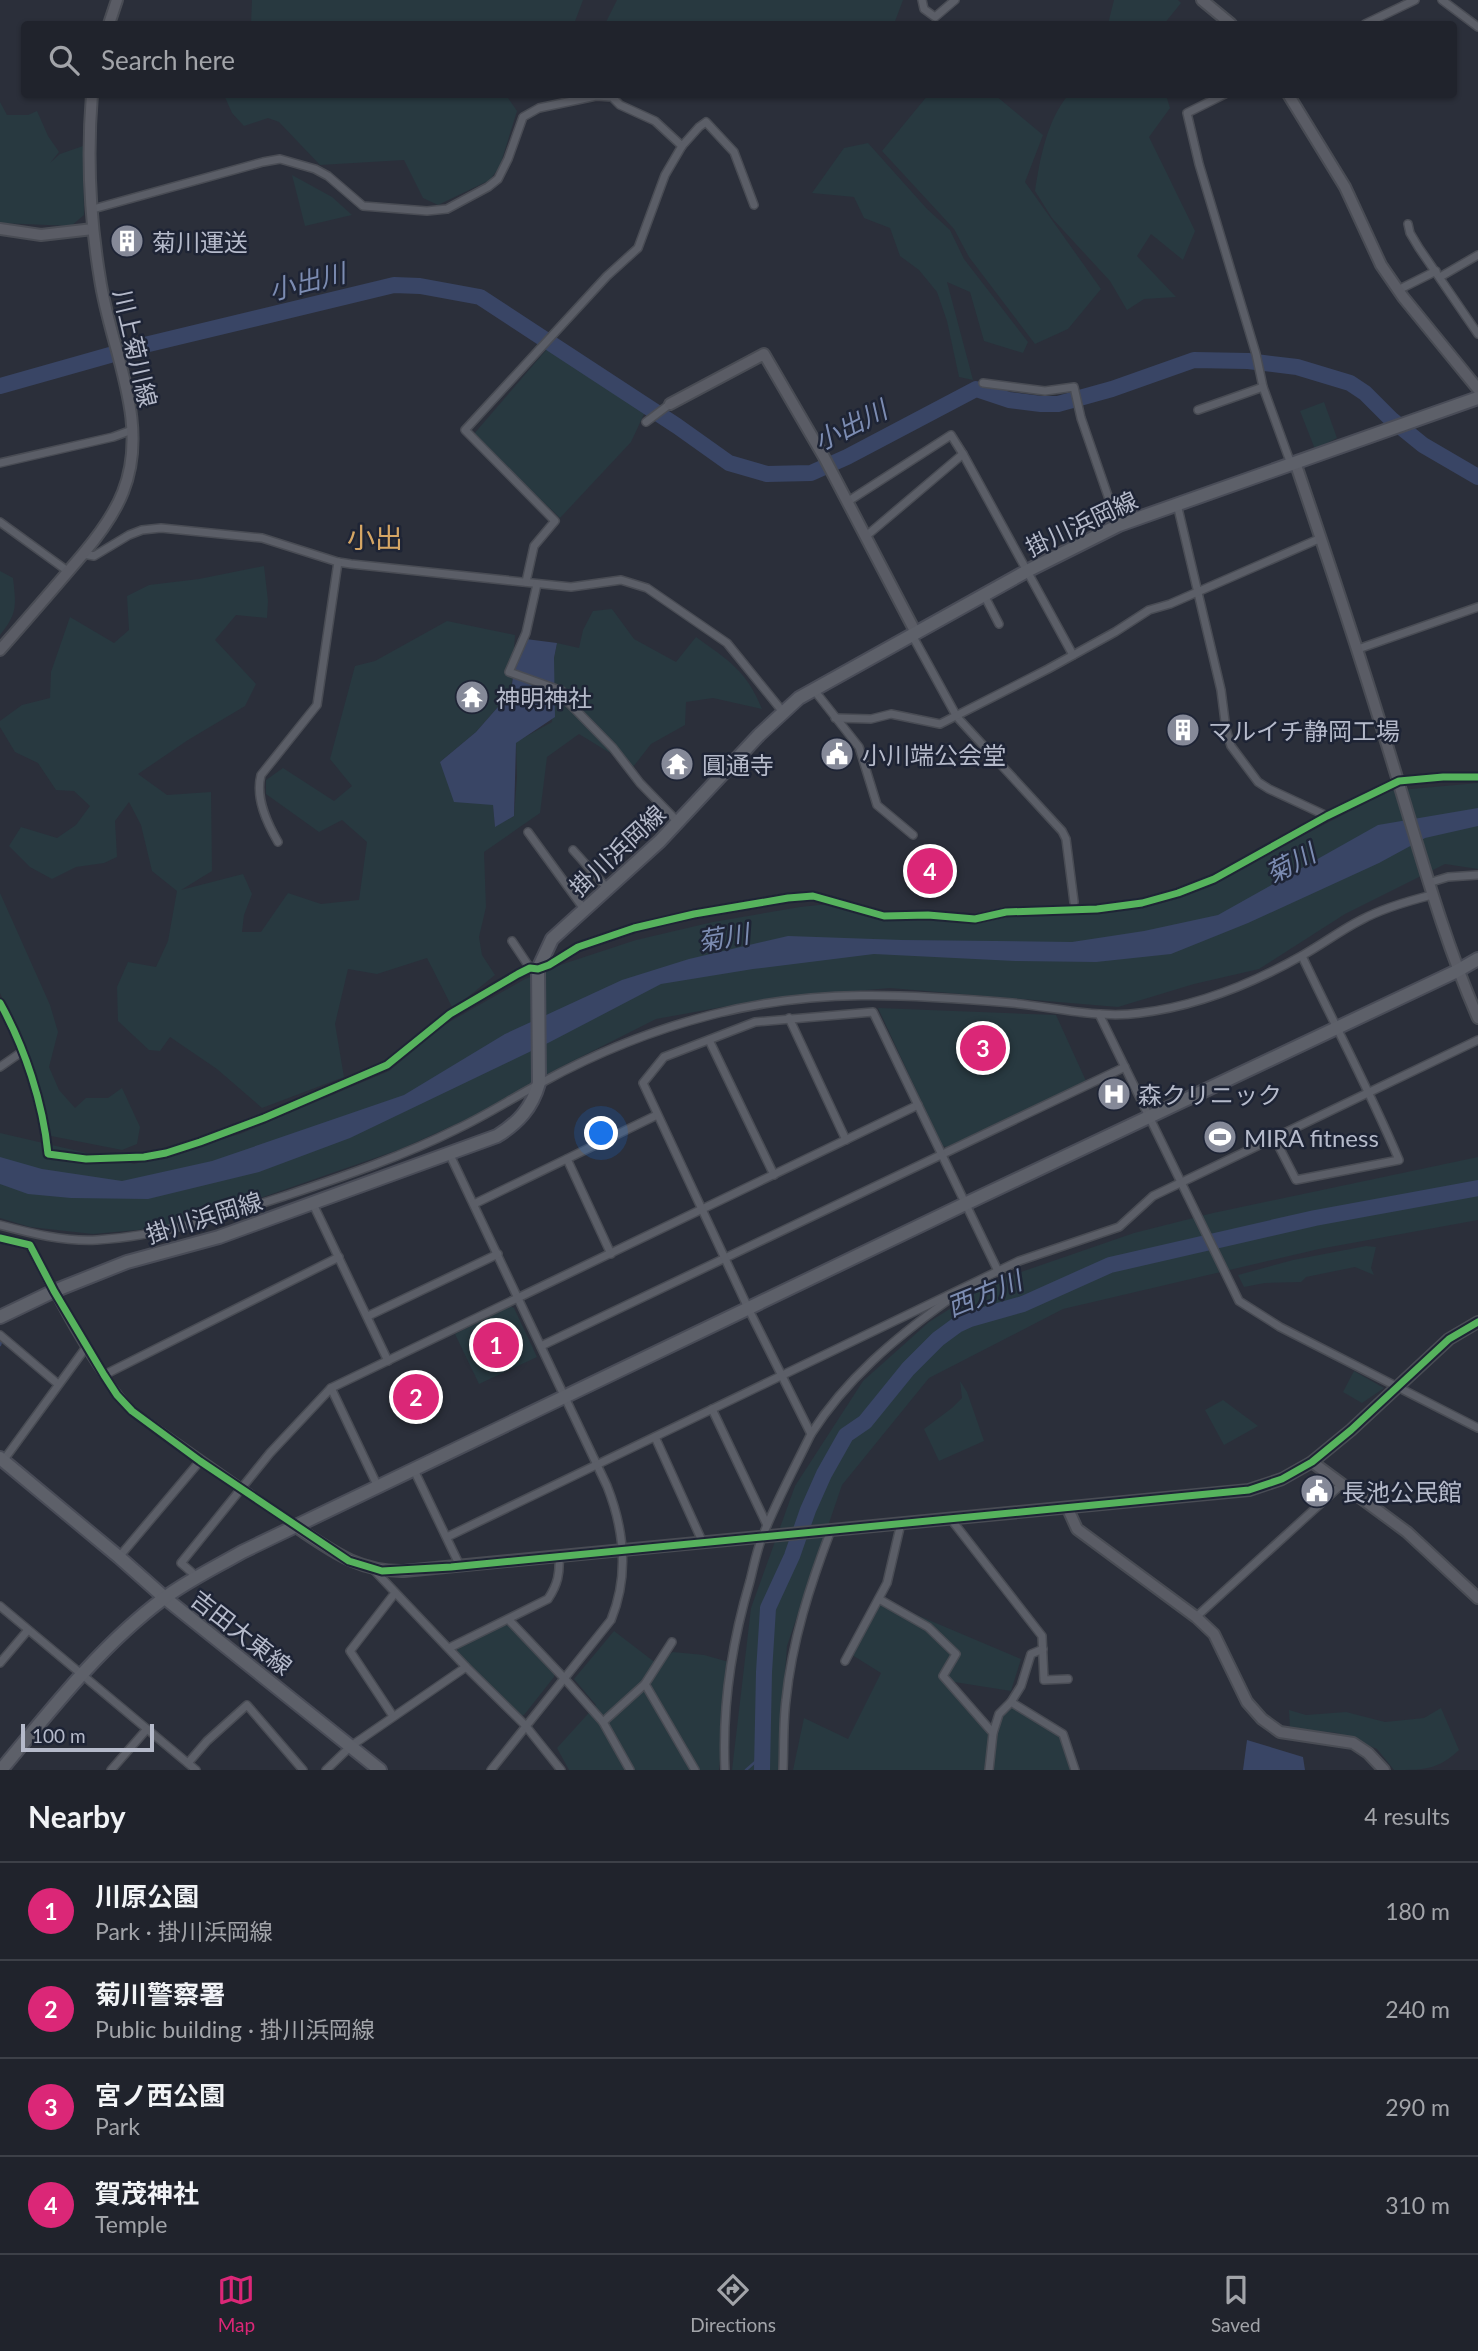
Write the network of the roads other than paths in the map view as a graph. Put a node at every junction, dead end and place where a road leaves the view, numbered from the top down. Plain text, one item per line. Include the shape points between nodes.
1 (117, 0) edge
2 (922, 0) edge
3 (955, 0) edge
4 (1202, 0) edge
5 (1415, 0) edge
6 (1442, 0) edge
7 (110, 21) edge
8 (1227, 21) edge
9 (1371, 21) edge
10 (1478, 27) edge
11 (92, 98) edge
12 (586, 98) edge
13 (613, 98) edge
14 (1216, 98) edge
15 (1290, 98) edge
16 (682, 146) junction
17 (754, 205) dead end
18 (93, 208) junction
19 (1408, 224) dead end
20 (0, 229) edge
21 (93, 229) junction
22 (1478, 255) edge
23 (1438, 274) junction
24 (1398, 290) junction
25 (1478, 334) edge
26 (983, 383) dead end
27 (1263, 387) junction
28 (1478, 389) edge
29 (1478, 398) edge
30 (666, 406) joint
31 (1198, 410) dead end
32 (650, 420) dead end
33 (132, 430) junction
34 (963, 454) junction
35 (0, 463) edge
36 (1293, 463) junction
37 (847, 502) junction
38 (1177, 504) junction
39 (0, 522) edge
40 (1118, 525) junction
41 (865, 537) junction
42 (1321, 538) junction
43 (83, 554) junction
44 (338, 562) junction
45 (1027, 571) junction
46 (69, 572) junction
47 (526, 582) junction
48 (537, 584) junction
49 (1198, 592) junction
50 (984, 595) junction
51 (1478, 607) edge
52 (999, 624) dead end
53 (914, 634) junction
54 (1358, 649) junction
55 (0, 650) edge
56 (1073, 655) junction
57 (814, 690) junction
58 (783, 712) junction
59 (835, 718) junction
60 (957, 718) junction
61 (1478, 777) edge
62 (1399, 783) junction
63 (1327, 816) junction
64 (678, 822) junction
65 (528, 832) dead end
66 (913, 835) dead end
67 (278, 842) dead end
68 (573, 850) dead end
69 (1478, 875) edge
70 (1427, 880) junction
71 (607, 888) junction
72 (1432, 895) junction
73 (1074, 902) dead end
74 (584, 909) junction
75 (512, 941) dead end
76 (1302, 956) junction
77 (1478, 959) edge
78 (536, 969) junction
79 (1457, 971) junction
80 (0, 1003) edge
81 (1099, 1014) junction
82 (789, 1018) junction
83 (1478, 1018) edge
84 (1336, 1028) junction
85 (709, 1040) junction
86 (1478, 1040) edge
87 (23, 1051) junction
88 (0, 1067) edge
89 (1125, 1067) junction
90 (539, 1082) junction
91 (1370, 1092) junction
92 (918, 1105) junction
93 (657, 1115) junction
94 (1150, 1118) junction
95 (1274, 1137) junction
96 (846, 1140) junction
97 (449, 1153) junction
98 (942, 1153) junction
99 (567, 1159) junction
100 (774, 1175) junction
101 (1180, 1182) junction
102 (313, 1204) junction
103 (474, 1204) junction
104 (965, 1204) junction
105 (702, 1209) junction
106 (0, 1225) edge
107 (0, 1238) edge
108 (498, 1254) junction
109 (611, 1254) junction
110 (339, 1257) junction
111 (725, 1259) junction
112 (998, 1271) junction
113 (967, 1287) junction
114 (54, 1292) junction
115 (519, 1299) junction
116 (750, 1310) junction
117 (368, 1315) junction
118 (0, 1317) edge
119 (1478, 1322) edge
120 (0, 1335) edge
121 (86, 1346) junction
122 (541, 1346) junction
123 (388, 1361) junction
124 (104, 1374) junction
125 (782, 1376) junction
126 (58, 1384) junction
127 (1396, 1387) junction
128 (331, 1388) junction
129 (565, 1398) junction
130 (712, 1409) junction
131 (1478, 1428) edge
132 (811, 1434) junction
133 (654, 1437) junction
134 (1, 1461) edge
135 (200, 1461) junction
136 (1312, 1462) junction
137 (597, 1464) junction
138 (414, 1470) junction
139 (1341, 1485) junction
140 (378, 1487) junction
141 (242, 1489) junction
142 (1068, 1509) junction
143 (950, 1518) junction
144 (901, 1523) junction
145 (296, 1527) junction
146 (828, 1530) junction
147 (767, 1533) junction
148 (447, 1537) junction
149 (703, 1543) junction
150 (622, 1550) junction
151 (559, 1556) junction
152 (119, 1557) junction
153 (460, 1566) junction
154 (374, 1570) junction
155 (197, 1577) junction
156 (396, 1593) junction
157 (164, 1598) junction
158 (1478, 1598) edge
159 (879, 1600) junction
160 (0, 1606) edge
161 (1196, 1617) junction
162 (509, 1620) junction
163 (28, 1630) junction
164 (672, 1642) dead end
165 (449, 1648) junction
166 (1043, 1649) junction
167 (845, 1661) dead end
168 (0, 1663) edge
169 (466, 1667) junction
170 (80, 1675) junction
171 (564, 1678) junction
172 (1068, 1679) dead end
173 (645, 1684) junction
174 (1011, 1702) junction
175 (393, 1716) junction
176 (603, 1722) junction
177 (525, 1725) junction
178 (146, 1729) junction
179 (993, 1733) junction
180 (351, 1746) junction
181 (188, 1763) junction
182 (1, 1770) edge
183 (111, 1770) edge
184 (197, 1770) edge
185 (303, 1770) edge
186 (326, 1770) edge
187 (380, 1770) edge
188 (491, 1770) edge
189 (561, 1770) edge
190 (630, 1770) edge
191 (695, 1770) edge
192 (725, 1770) edge
193 (783, 1770) edge
194 (989, 1770) edge
195 (1075, 1770) edge
196 (1384, 1770) edge

1 - 7 street
2 - 3 street via 923,9 934,17
4 - 8 street
5 - 9 street
6 - 10 street
11 - 18 street, 川上菊川線
12 - 18 street via 539,108 523,117 498,179 447,209 363,206 321,172 280,159
13 - 16 street via 655,121
14 - 27 street via 1187,113
15 - 24 street via 1345,187 1381,265
16 - 17 street via 706,122 712,126 734,152
16 - 47 street via 665,175 638,248 465,430 555,521 534,546
18 - 21 street, 川上菊川線
19 - 23 street
20 - 21 street via 41,235
21 - 33 street, 川上菊川線
22 - 23 street
23 - 24 street
23 - 25 street
24 - 28 street
26 - 40 street via 1045,391 1074,387
27 - 31 street
27 - 36 street
29 - 36 main road, 掛川浜岡線
30 - 32 street
30 - 37 street via 764,354
33 - 35 street
33 - 43 street, 川上菊川線 via 124,491
34 - 37 street via 951,435
34 - 41 street
34 - 45 street
36 - 38 main road, 掛川浜岡線
36 - 42 street
37 - 41 street
38 - 40 main road, 掛川浜岡線
38 - 49 street
39 - 46 street
40 - 45 main road, 掛川浜岡線
41 - 53 street
42 - 49 street
42 - 54 street
43 - 44 street via 94,556 129,535 161,528 262,538
43 - 46 street, 川上菊川線
44 - 47 street
44 - 67 street via 317,705 261,775 259,784 266,822
45 - 50 main road, 掛川浜岡線
45 - 56 street
46 - 55 street, 川上菊川線
47 - 48 street
48 - 58 street via 570,587 621,580 647,588 727,643
48 - 64 street via 526,634 509,672 562,691
49 - 56 street via 1149,610
49 - 63 street via 1231,746 1258,782
50 - 52 street
50 - 53 main road, 掛川浜岡線
51 - 54 street
53 - 57 main road, 掛川浜岡線
53 - 60 street
54 - 62 street
56 - 60 street
57 - 58 main road, 掛川浜岡線
57 - 59 street
58 - 64 main road, 掛川浜岡線
59 - 60 street via 871,719 891,714 940,724
59 - 66 street via 859,747 877,805
60 - 73 street via 1062,831
61 - 62 street via 1443,776
62 - 63 street
62 - 70 street
63 - 78 street via 1214,879 1142,903 1006,912 975,919 884,916 813,896 788,898 634,928 578,947
64 - 71 main road, 掛川浜岡線
65 - 74 street
68 - 71 street
69 - 70 street
70 - 72 street
71 - 74 main road, 掛川浜岡線
72 - 76 street via 1362,919
72 - 79 street
74 - 78 main road, 掛川浜岡線 via 552,939
75 - 78 street
76 - 81 street via 1254,981 1195,1002 1135,1014
76 - 84 street
77 - 79 main road
78 - 87 street via 450,1014 406,1051 367,1074 200,1142 144,1157 86,1159 48,1154
78 - 90 main road, 掛川浜岡線
79 - 83 street
79 - 84 main road
80 - 87 street
81 - 89 street
81 - 90 street via 905,995 779,1001 670,1027
82 - 85 street via 755,1022
82 - 92 street via 873,1012
82 - 96 street
84 - 91 street
84 - 94 main road
85 - 93 street via 664,1057 643,1083
85 - 100 street
86 - 91 street
87 - 88 street
89 - 94 street
89 - 98 street
90 - 97 main road, 掛川浜岡線 via 536,1096 513,1127
90 - 106 street via 420,1146 334,1180 196,1223 95,1240
91 - 95 street
91 - 95 street via 1399,1160 1296,1181
92 - 96 street
92 - 98 street
93 - 99 street
93 - 105 street
94 - 101 street
94 - 104 main road
95 - 101 street
96 - 100 street
97 - 102 main road, 掛川浜岡線
97 - 103 street
98 - 104 street
98 - 111 street
99 - 103 street
99 - 109 street
100 - 105 street
101 - 112 street via 1153,1195 1119,1227
101 - 127 street via 1238,1301
102 - 110 street
102 - 114 main road, 掛川浜岡線 via 219,1237 127,1262
103 - 108 street
104 - 112 street
104 - 116 main road
105 - 109 street
105 - 111 street
107 - 114 street via 30,1245
108 - 115 street
108 - 117 street
109 - 115 street
110 - 117 street
110 - 124 street
111 - 116 street
111 - 122 street
112 - 113 street
113 - 125 street
113 - 132 street via 879,1353 839,1395
114 - 118 main road, 掛川浜岡線
114 - 121 street
115 - 122 street
115 - 123 street
116 - 125 street
116 - 129 main road
117 - 123 street
119 - 127 street via 1449,1339
120 - 126 street
121 - 124 street
121 - 126 street
122 - 129 street
123 - 128 street
124 - 135 street via 132,1411
125 - 130 street
125 - 132 street
126 - 134 street
127 - 131 street
127 - 136 street
128 - 140 street
128 - 141 street
129 - 137 street
129 - 138 main road
130 - 133 street
130 - 147 street
132 - 147 street
133 - 137 street
133 - 149 street
134 - 152 main road
135 - 141 street
135 - 152 street
136 - 139 street
136 - 142 street via 1249,1490
137 - 148 street
137 - 150 street via 612,1497
138 - 140 main road
138 - 148 street
139 - 158 street via 1407,1532
139 - 161 street
140 - 145 main road
141 - 145 street
141 - 155 street via 181,1563
142 - 143 street
142 - 161 street via 1077,1529
143 - 144 street
143 - 166 street via 1042,1636
144 - 146 street
144 - 159 street
145 - 154 street via 349,1561
145 - 155 main road
146 - 147 street
146 - 193 street via 793,1652 785,1701
147 - 149 street
147 - 192 street via 736,1634
148 - 153 street
149 - 150 street
150 - 151 street
150 - 171 street via 623,1576 611,1620
151 - 153 street
151 - 162 street via 559,1574 548,1600
152 - 157 main road
153 - 154 street
154 - 156 street
155 - 157 main road
156 - 165 street
156 - 175 street via 349,1651
157 - 170 main road, 吉田大東線
157 - 180 main road, 吉田大東線
159 - 167 street
159 - 179 street via 928,1627 956,1654 943,1676
160 - 163 street
161 - 196 street via 1213,1634 1247,1702 1262,1719 1280,1732 1353,1743
162 - 165 street
162 - 171 street
163 - 168 street
163 - 170 street
164 - 173 street
165 - 169 street
166 - 172 street via 1044,1680
166 - 174 street via 1031,1654
169 - 175 street
169 - 177 street
170 - 178 street
170 - 182 main road, 吉田大東線
171 - 176 street
171 - 177 street
173 - 176 street
173 - 191 street
174 - 179 street via 999,1714
174 - 195 street via 1063,1734
175 - 180 street
176 - 190 street
177 - 188 street
177 - 189 street
178 - 181 street
178 - 183 street
179 - 194 street
180 - 186 street
180 - 187 main road, 吉田大東線
181 - 184 street
181 - 185 street via 247,1705

